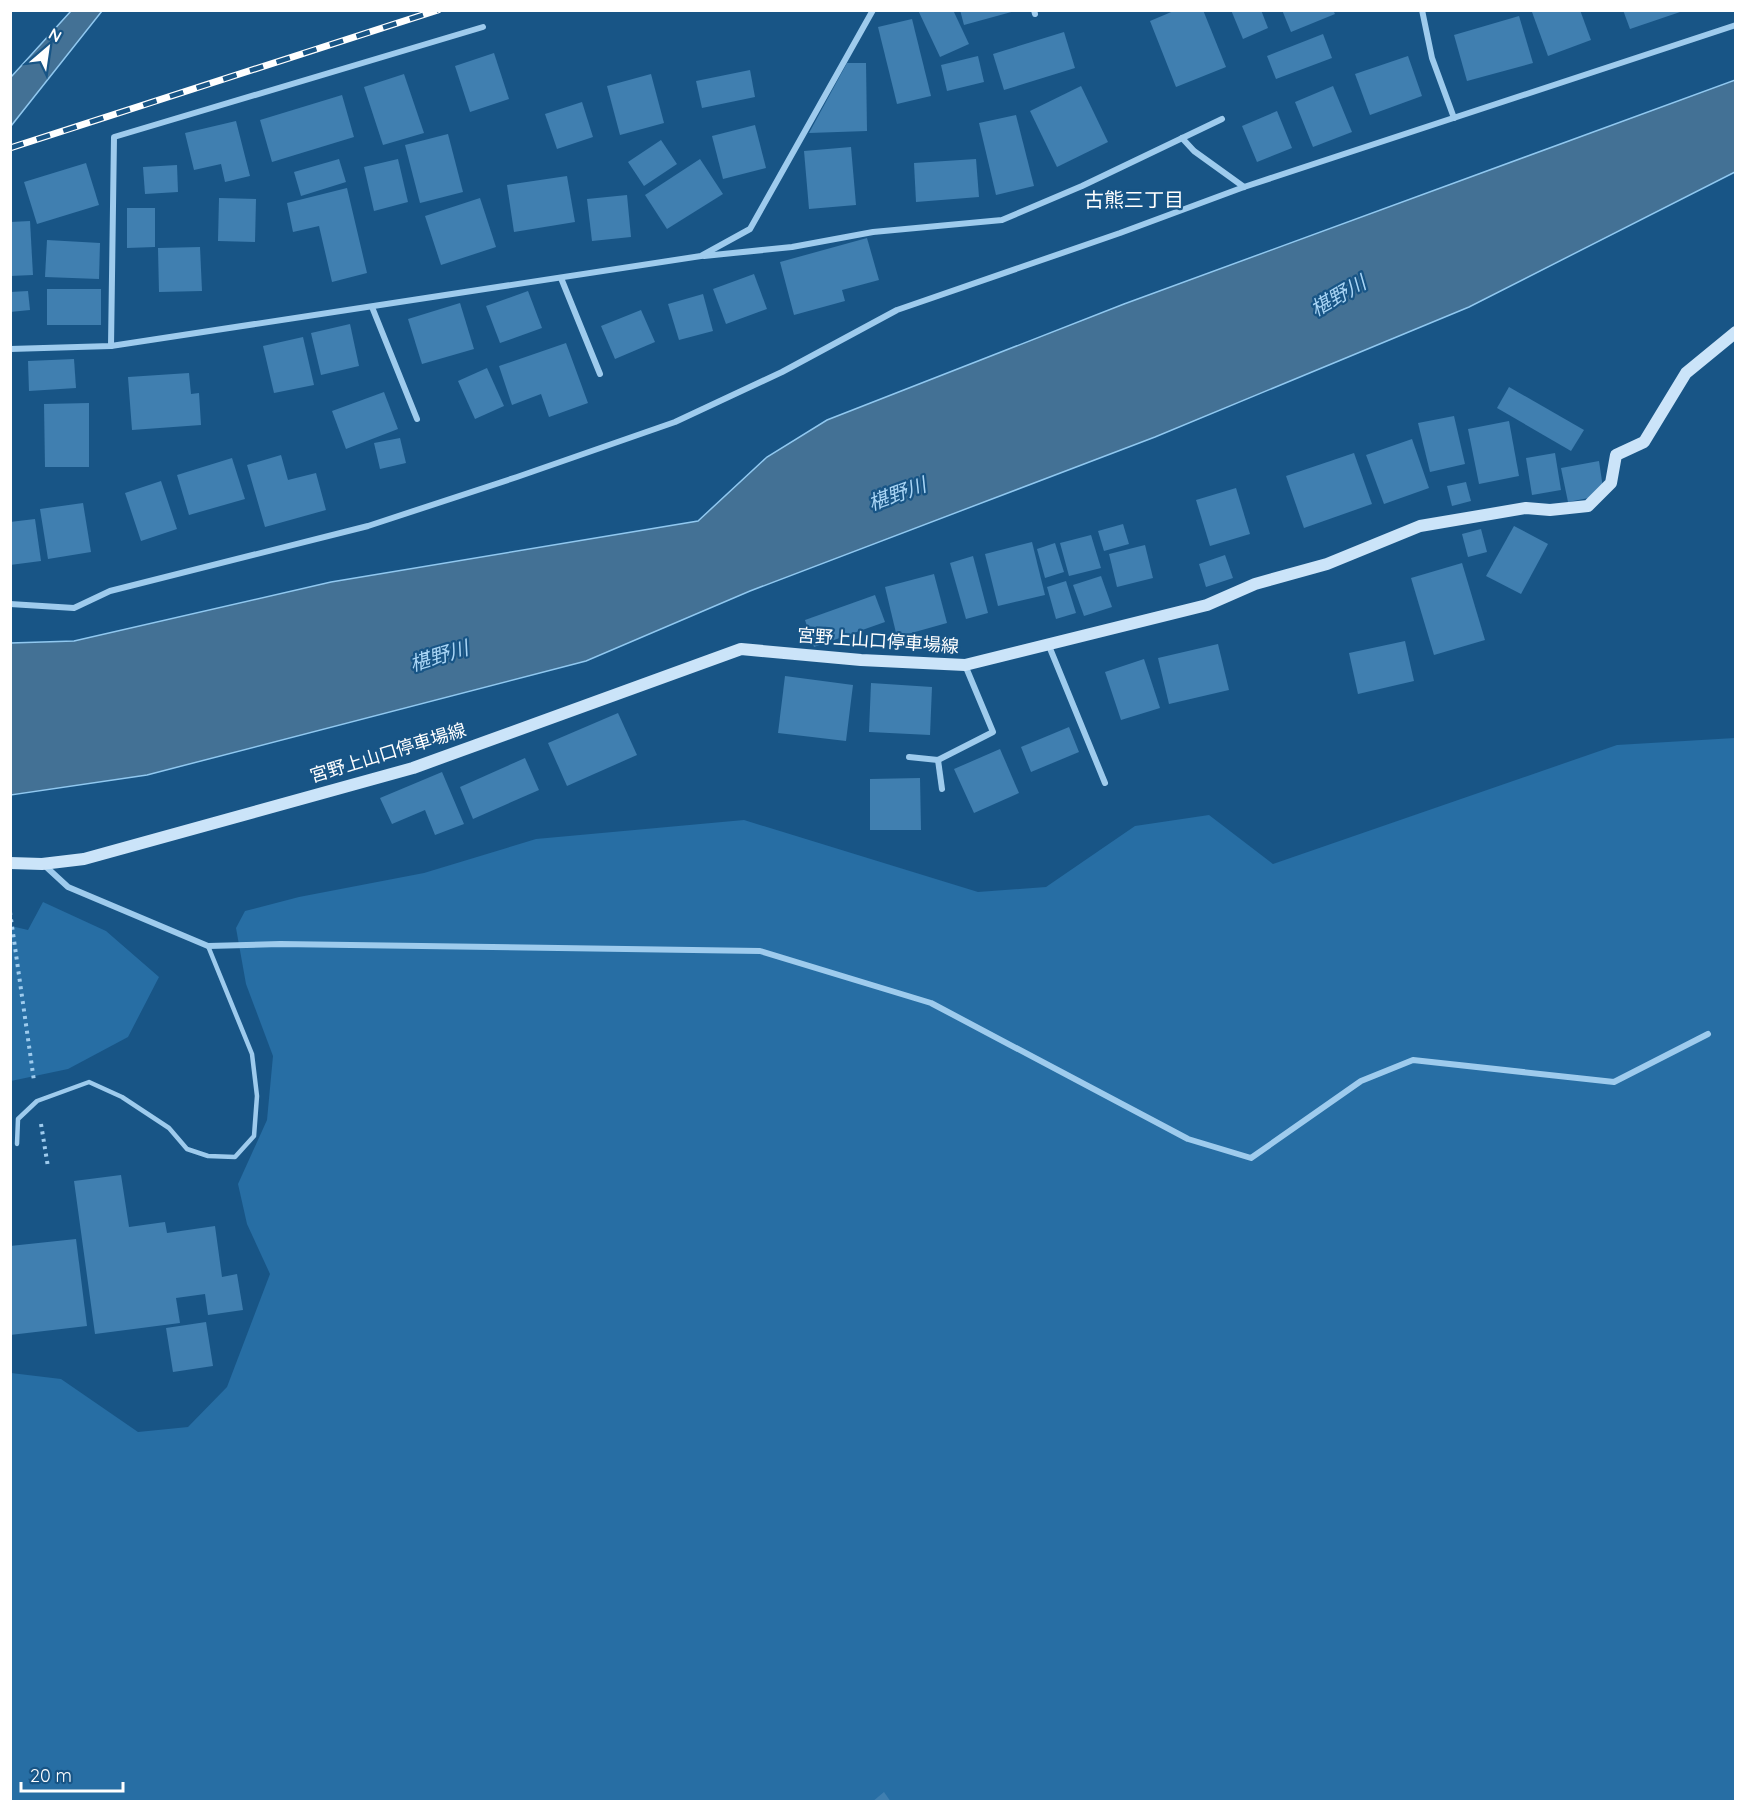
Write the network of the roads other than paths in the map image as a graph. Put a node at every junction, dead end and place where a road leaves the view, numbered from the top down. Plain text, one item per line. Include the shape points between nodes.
1 (873, 10) edge
2 (1422, 10) edge
3 (1736, 25) edge
4 (483, 27) dead end
5 (1454, 118) junction
6 (1222, 119) dead end
7 (1182, 138) junction
8 (1244, 187) junction
9 (701, 256) junction
10 (561, 278) junction
11 (372, 307) junction
12 (1736, 332) edge
13 (111, 346) junction
14 (10, 349) edge
15 (600, 374) dead end
16 (417, 419) dead end
17 (10, 604) edge
18 (1049, 646) junction
19 (965, 665) junction
20 (909, 757) dead end
21 (938, 760) junction
22 (1105, 783) dead end
23 (942, 789) dead end
24 (10, 863) edge
25 (42, 864) junction
26 (208, 946) junction
27 (1708, 1034) dead end
28 (17, 1144) dead end

1 - 9 street via 750,229
2 - 5 street via 1432,58
3 - 5 street
4 - 13 street via 114,137
5 - 8 street
6 - 7 street
7 - 8 street
7 - 9 street via 1002,220 873,231 792,247
8 - 17 street via 897,310 782,372 675,422 517,477 368,526 110,591 74,608
9 - 10 street
10 - 11 street
10 - 15 street
11 - 13 street
11 - 16 street
12 - 18 main road, 宮野上山口停車場線 via 1686,373 1644,442 1616,455 1611,483 1588,506 1526,508 1420,526 1327,564 1255,584 1207,605
13 - 14 street
18 - 19 main road, 宮野上山口停車場線
18 - 22 street
19 - 21 street via 993,732
19 - 25 main road, 宮野上山口停車場線 via 741,649 413,768 84,859
20 - 21 street
21 - 23 street
24 - 25 main road, 宮野上山口停車場線
25 - 26 street via 68,887
26 - 27 street via 760,951 932,1003 1188,1139 1251,1158 1361,1081 1413,1060 1614,1082
26 - 28 lane via 252,1054 257,1096 254,1136 235,1157 187,1149 169,1128 122,1096 89,1082 37,1101 18,1119

